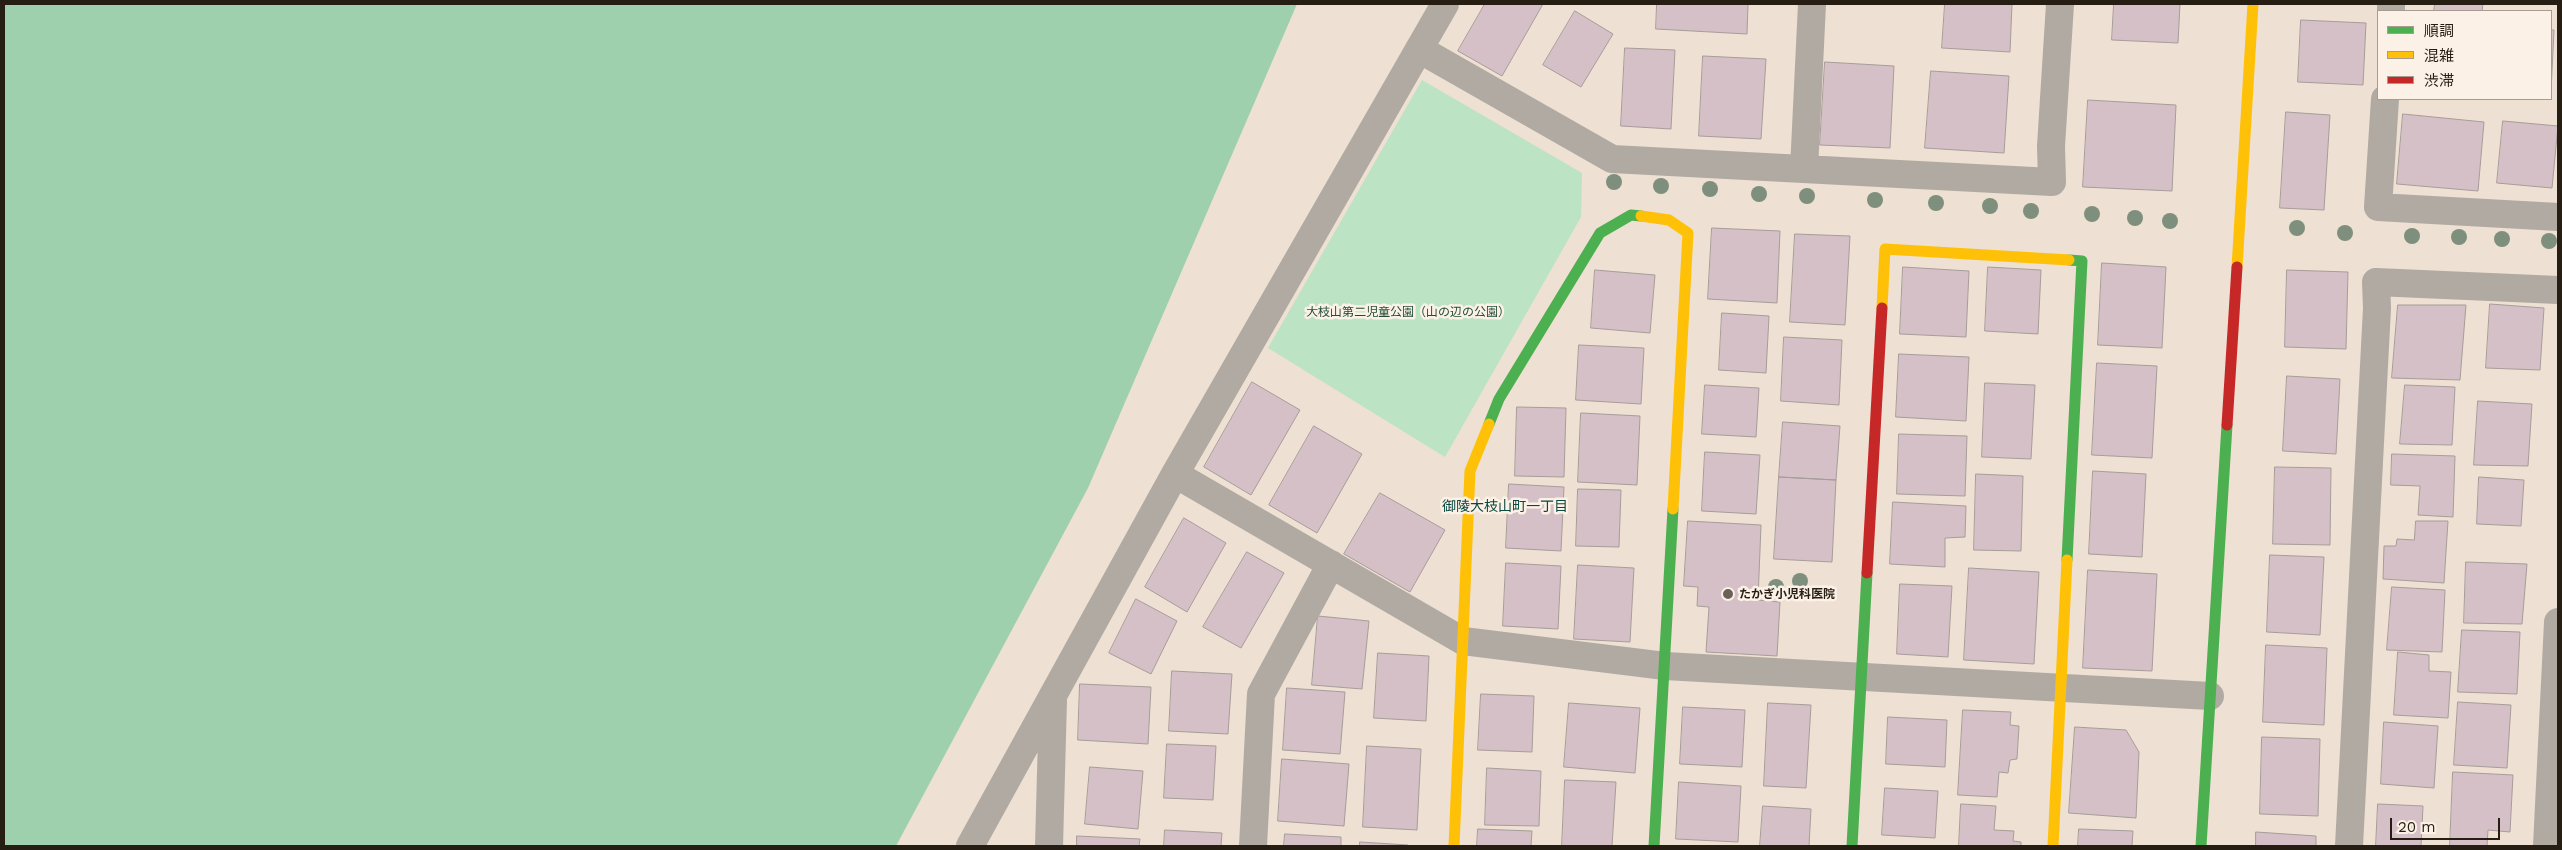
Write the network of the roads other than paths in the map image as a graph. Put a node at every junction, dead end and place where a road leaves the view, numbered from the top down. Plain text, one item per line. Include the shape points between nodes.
1 (1445, 4) edge
2 (1812, 4) edge
3 (2060, 4) edge
4 (2253, 4) edge
5 (1419, 49) junction
6 (2385, 100) edge
7 (1804, 169) junction
8 (2558, 217) edge
9 (2558, 290) edge
10 (1175, 474) junction
11 (1331, 564) junction
12 (2558, 622) edge
13 (1463, 641) junction
14 (1665, 666) junction
15 (1862, 677) junction
16 (2062, 688) junction
17 (1054, 696) junction
18 (2210, 696) junction
19 (970, 846) edge
20 (1049, 846) edge
21 (1253, 846) edge
22 (1454, 846) edge
23 (1654, 846) edge
24 (1852, 846) edge
25 (2053, 846) edge
26 (2201, 846) edge
27 (2349, 846) edge
28 (2547, 846) edge

1 - 5 street
2 - 7 street
3 - 7 street via 2051,146 2052,182
4 - 18 street
5 - 7 street via 1612,160
5 - 10 street
6 - 8 street via 2378,207
9 - 27 street via 2376,282
10 - 11 street
10 - 17 street
11 - 13 street
11 - 21 street via 1261,694
12 - 28 street
13 - 14 street
13 - 14 street via 1470,471 1499,399 1600,233 1631,215 1669,220 1688,233
13 - 22 street
14 - 15 street
14 - 23 street
15 - 16 street
15 - 16 street via 1885,249 2082,261
15 - 24 street
16 - 18 street
16 - 25 street
17 - 19 street
17 - 20 street
18 - 26 street

